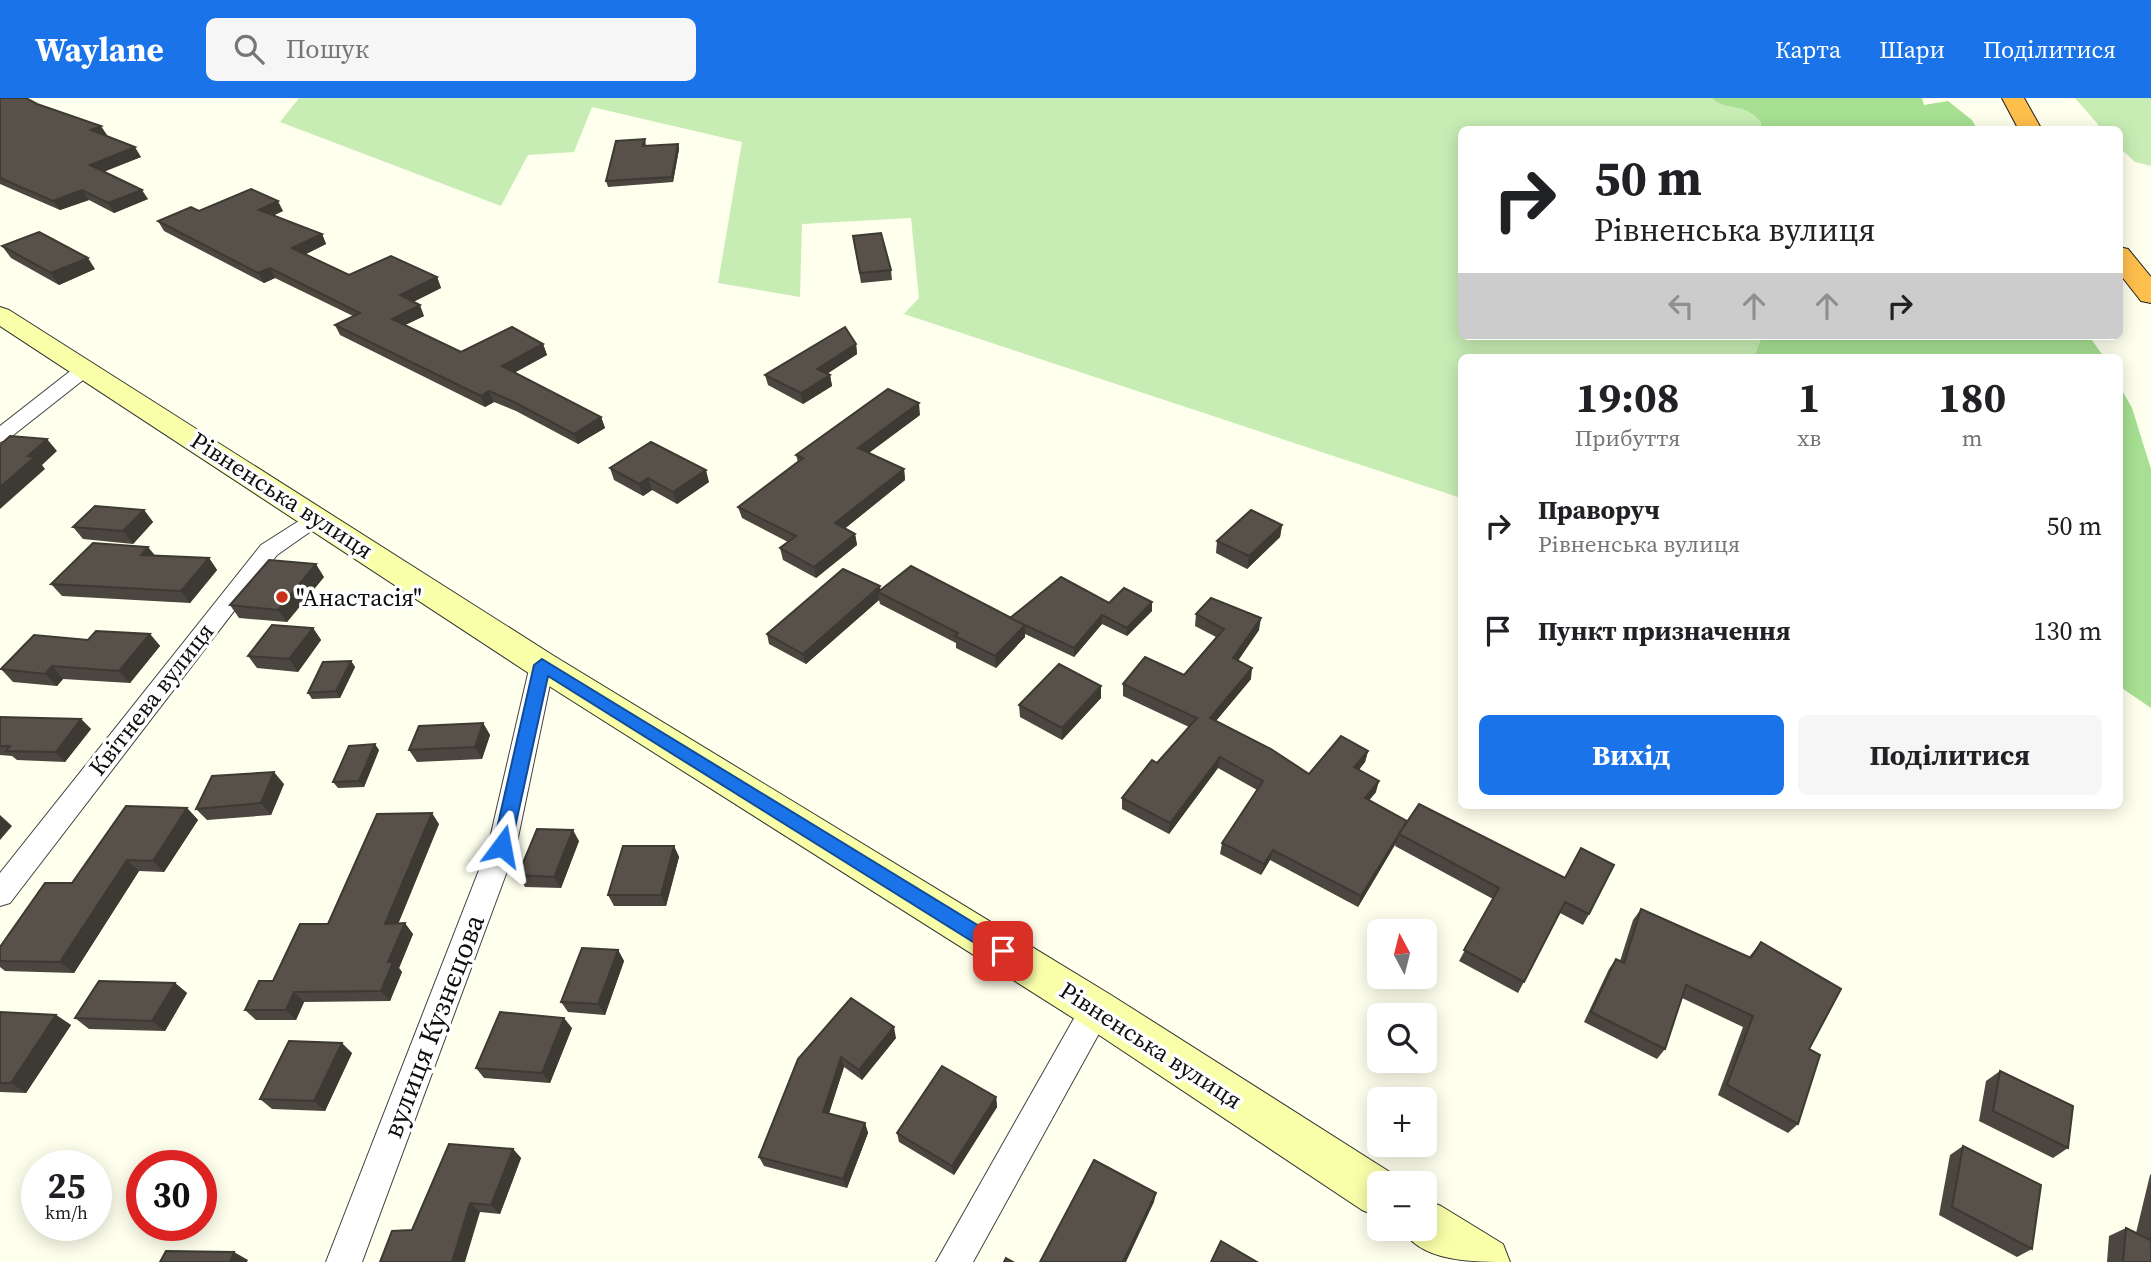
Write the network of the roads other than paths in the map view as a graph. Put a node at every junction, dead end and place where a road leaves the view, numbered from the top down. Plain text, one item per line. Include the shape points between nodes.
1 (2013, 98) edge
2 (2029, 126) edge
3 (2123, 260) edge
4 (2151, 295) edge
5 (0, 315) edge
6 (85, 369) junction
7 (0, 436) edge
8 (316, 517) junction
9 (542, 665) junction
10 (0, 894) edge
11 (1096, 1009) junction
12 (1367, 1185) edge
13 (1437, 1231) edge
14 (344, 1262) edge
15 (954, 1262) edge
16 (1485, 1262) edge

1 - 2 highway
3 - 4 highway
5 - 6 main road, Рівненська вулиця
6 - 7 street
6 - 8 main road, Рівненська вулиця
8 - 9 main road, Рівненська вулиця
8 - 10 street, Квітнева вулиця via 269,550
9 - 11 main road, Рівненська вулиця
9 - 14 street, вулиця Кузнєцова via 502,846
11 - 12 main road, Рівненська вулиця
11 - 15 street
13 - 16 main road

